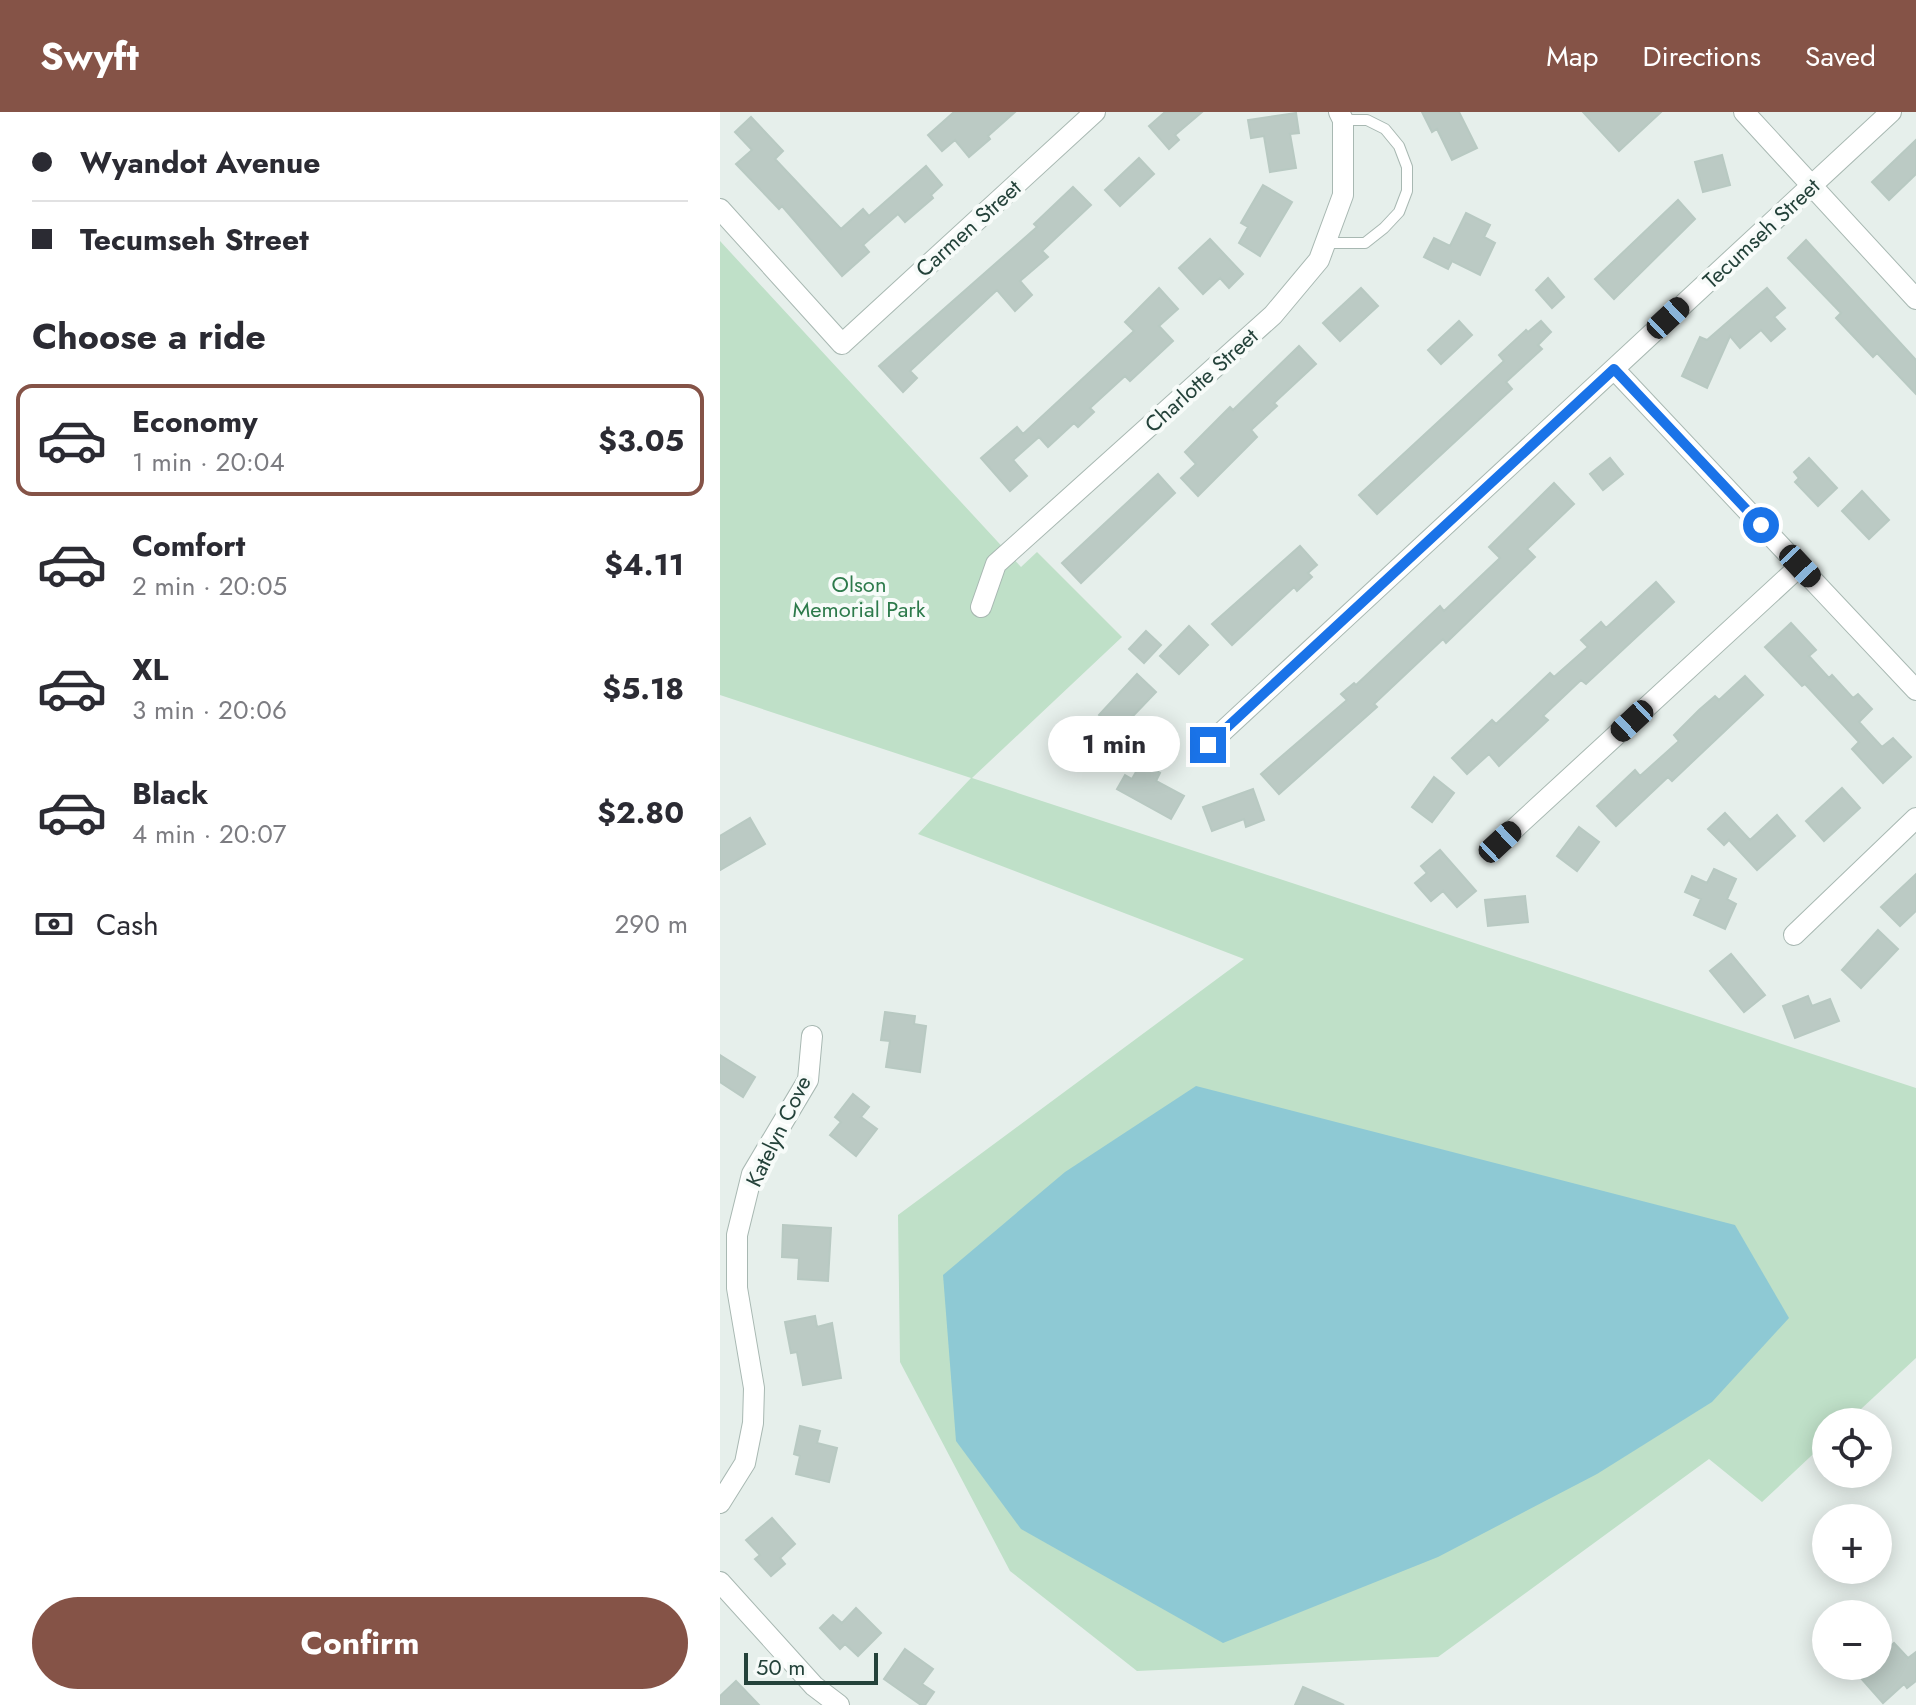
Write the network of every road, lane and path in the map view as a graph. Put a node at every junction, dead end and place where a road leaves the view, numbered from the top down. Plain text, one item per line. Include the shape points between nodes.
1 (1095, 112) edge
2 (1744, 112) edge
3 (1891, 112) edge
4 (1341, 116) edge
5 (1811, 187) junction
6 (720, 209) edge
7 (1325, 243) junction
8 (1916, 299) edge
9 (1614, 369) junction
10 (1800, 566) junction
11 (981, 607) dead end
12 (1916, 690) edge
13 (1208, 745) dead end
14 (1916, 818) edge
15 (1500, 842) dead end
16 (1794, 935) dead end
17 (812, 1036) dead end
18 (720, 1503) edge
19 (720, 1582) edge
20 (839, 1705) edge

1 - 6 street, Carmen Street via 842,344
2 - 5 street
3 - 5 street, Tecumseh Street
4 - 7 street, Charlotte Street via 1343,195
4 - 7 lane via 1385,129 1407,167 1407,191 1399,212 1365,243
5 - 8 street
5 - 9 street, Tecumseh Street
7 - 11 street, Charlotte Street via 1319,260 1273,315 996,564
9 - 10 street
9 - 13 street, Tecumseh Street
10 - 12 street
10 - 15 street
14 - 16 street
17 - 18 street, Katelyn Cove via 808,1080 752,1174 737,1235 737,1288 754,1388 753,1423 745,1463
19 - 20 street via 814,1686

